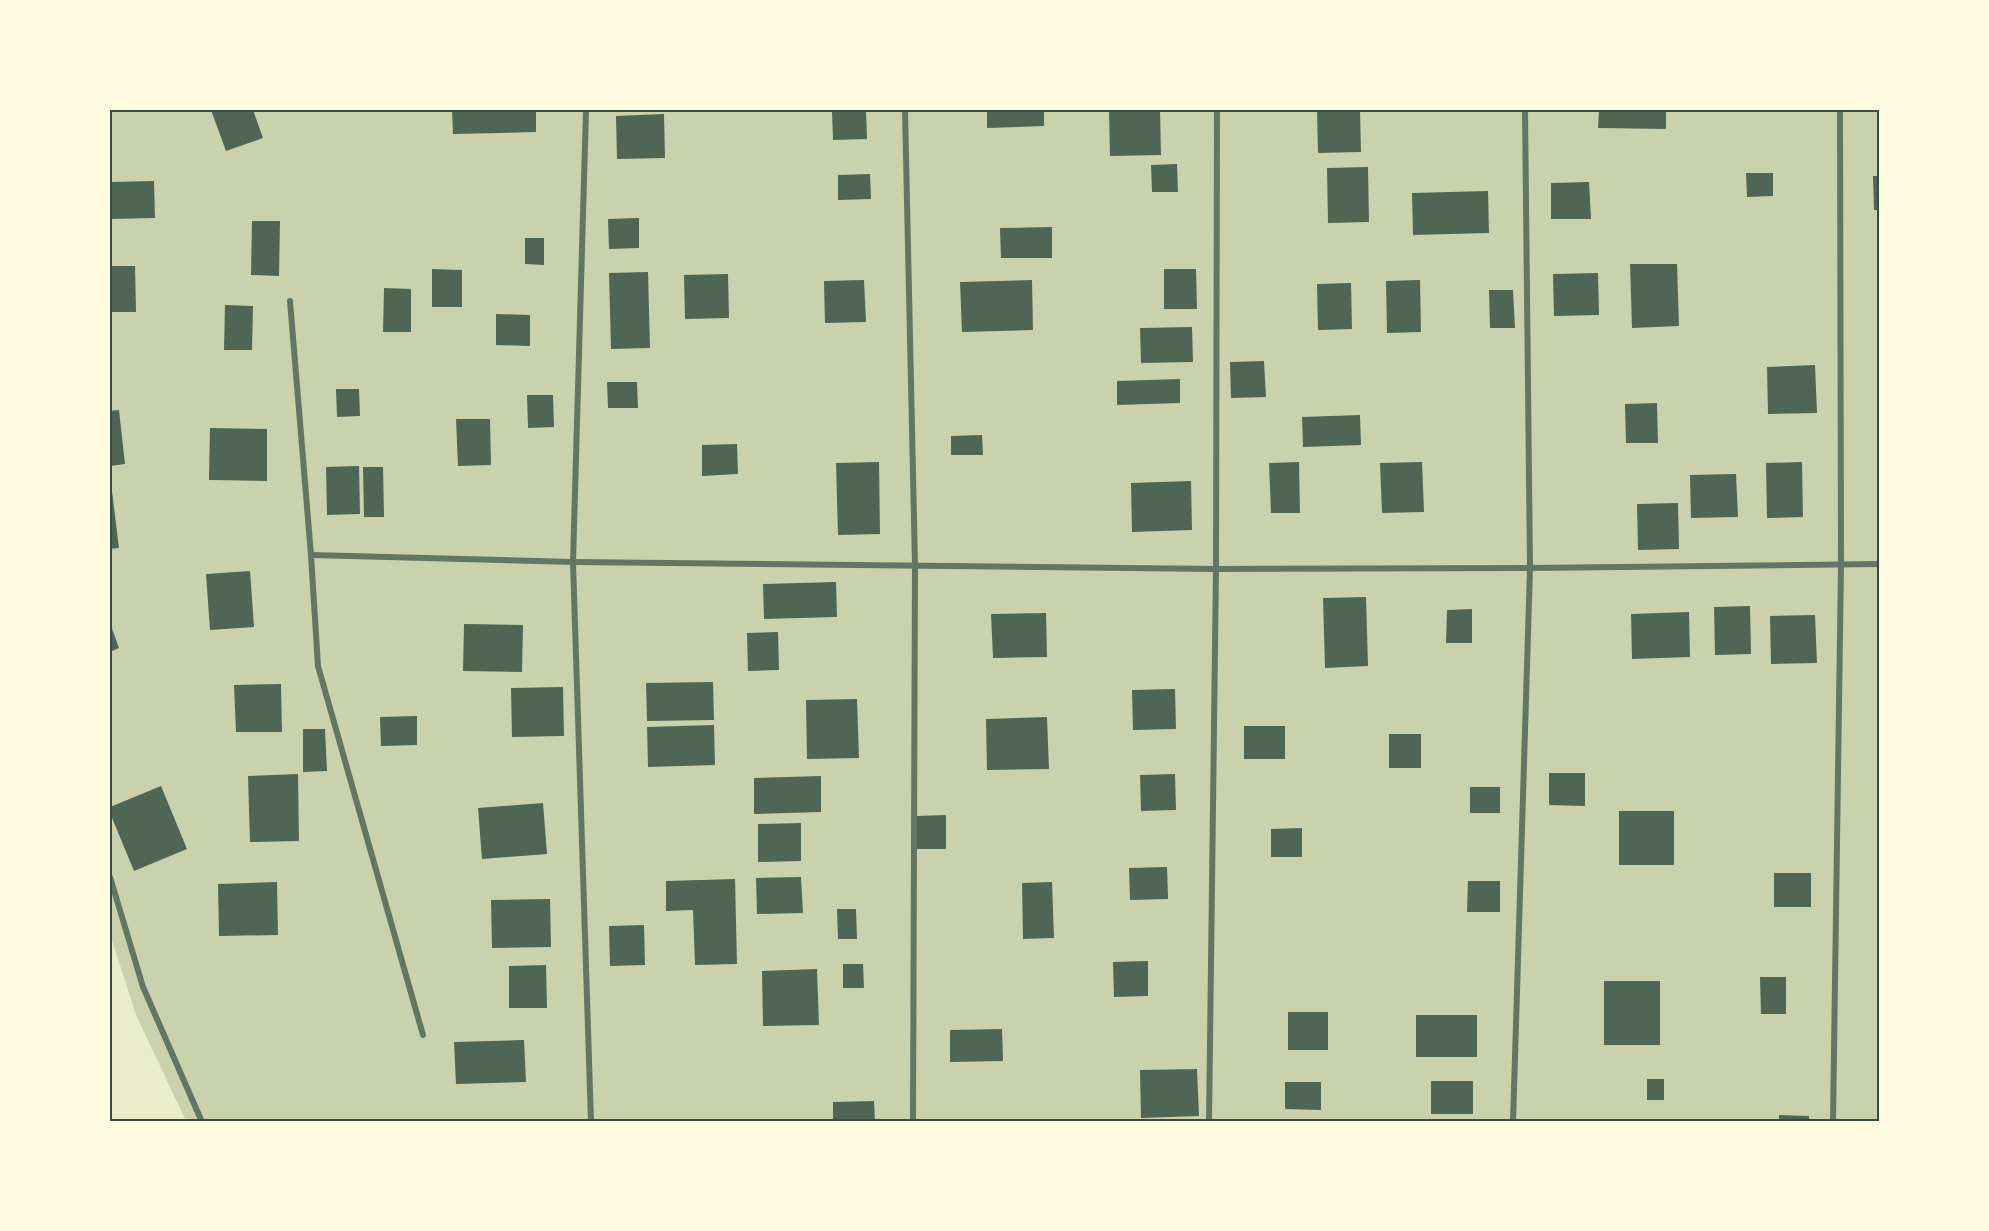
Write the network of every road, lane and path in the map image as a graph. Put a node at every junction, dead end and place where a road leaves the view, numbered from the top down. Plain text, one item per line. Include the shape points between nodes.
1 (586, 110) edge
2 (905, 110) edge
3 (1217, 110) edge
4 (1525, 110) edge
5 (1840, 110) edge
6 (290, 301) dead end
7 (311, 555) junction
8 (573, 562) junction
9 (1880, 564) edge
10 (915, 565) junction
11 (1841, 566) junction
12 (1530, 568) junction
13 (1216, 569) junction
14 (110, 877) edge
15 (423, 1035) dead end
16 (201, 1122) edge
17 (591, 1122) edge
18 (913, 1122) edge
19 (1209, 1122) edge
20 (1513, 1122) edge
21 (1833, 1122) edge

1 - 8 street
2 - 10 street
3 - 13 street
4 - 12 street
5 - 11 street
6 - 7 street
7 - 8 street
7 - 15 street via 318,666
8 - 10 street
8 - 17 street
9 - 11 street
10 - 13 street
10 - 18 street
11 - 12 street
11 - 21 street
12 - 13 street
12 - 20 street
13 - 19 street
14 - 16 street via 143,987

